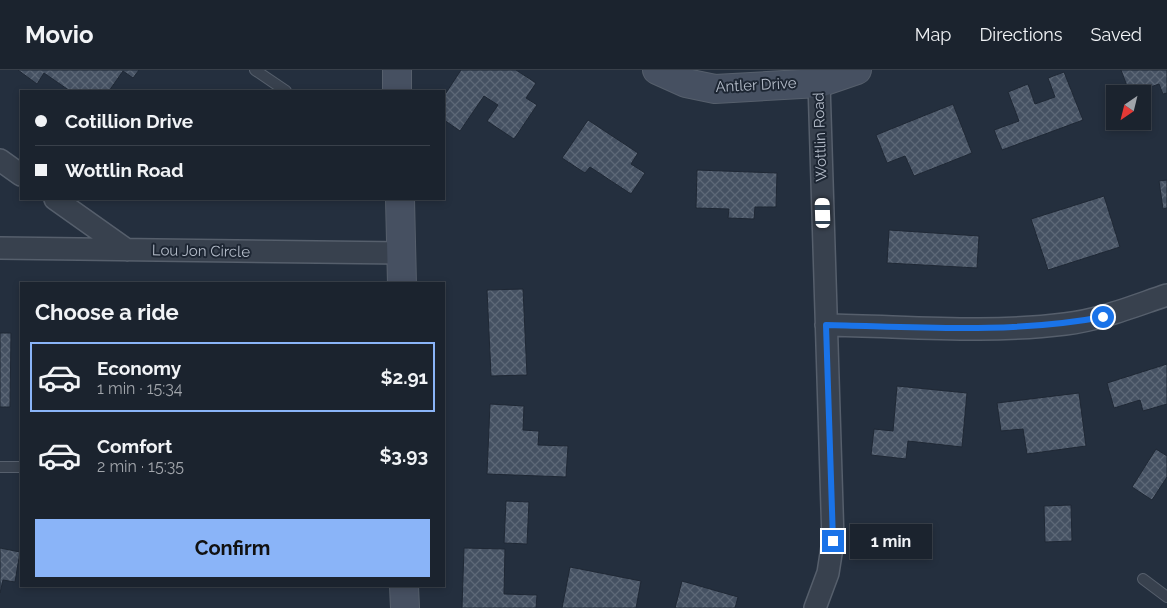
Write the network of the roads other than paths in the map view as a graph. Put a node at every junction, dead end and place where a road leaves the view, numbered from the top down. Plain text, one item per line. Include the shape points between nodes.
1 (255, 70) edge
2 (396, 70) edge
3 (657, 70) edge
4 (857, 70) edge
5 (819, 82) junction
6 (285, 90) edge
7 (397, 90) edge
8 (0, 160) edge
9 (20, 174) edge
10 (56, 200) edge
11 (400, 200) edge
12 (0, 248) edge
13 (127, 250) junction
14 (402, 253) junction
15 (402, 282) edge
16 (1167, 295) edge
17 (826, 325) junction
18 (0, 467) edge
19 (20, 467) edge
20 (1143, 579) dead end
21 (404, 587) edge
22 (1167, 597) edge
23 (405, 608) edge
24 (815, 608) edge

1 - 6 lane
2 - 7 street
3 - 5 street, Antler Drive via 686,83 716,89
4 - 5 street, Antler Drive
5 - 17 street, Wottlin Road
8 - 9 street
10 - 13 street
11 - 14 street
12 - 13 street, Lou Jon Circle
13 - 14 street, Lou Jon Circle
14 - 15 street
16 - 17 street via 1103,317 1065,324 1004,328
17 - 24 street, Wottlin Road via 833,541 828,573
18 - 19 lane
20 - 22 lane
21 - 23 street

